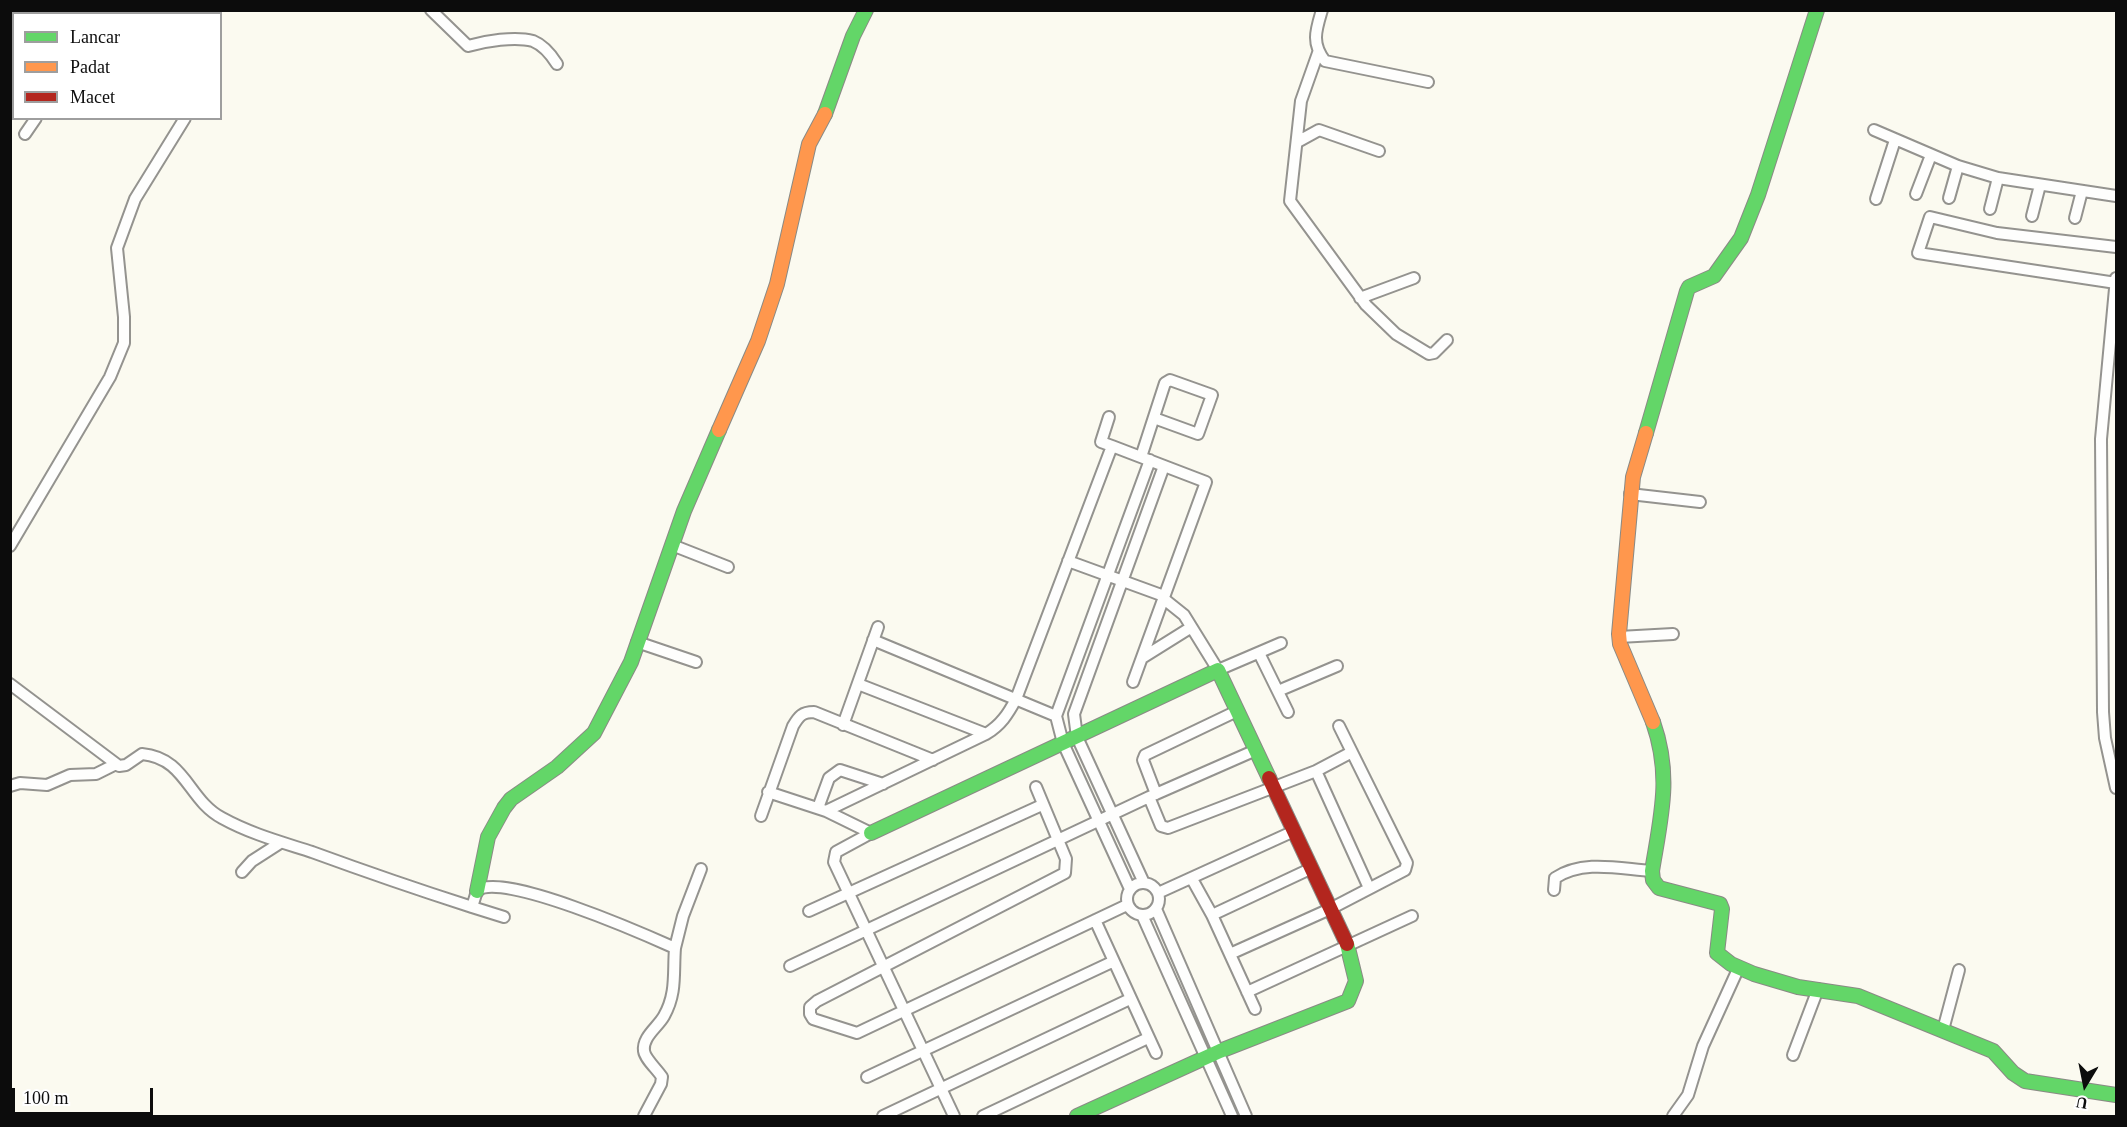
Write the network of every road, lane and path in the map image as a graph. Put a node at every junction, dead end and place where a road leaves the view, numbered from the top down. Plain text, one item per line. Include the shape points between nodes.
1 (431, 10) edge
2 (866, 10) edge
3 (1322, 10) edge
4 (1817, 10) edge
5 (1318, 53) junction
6 (557, 64) dead end
7 (1428, 82) dead end
8 (35, 120) edge
9 (184, 120) edge
10 (1874, 130) dead end
11 (25, 135) dead end
12 (1895, 140) junction
13 (1299, 141) junction
14 (1379, 151) dead end
15 (1931, 155) junction
16 (1958, 166) junction
17 (1998, 178) junction
18 (2040, 185) junction
19 (2082, 191) junction
20 (1916, 194) dead end
21 (2116, 196) edge
22 (1949, 198) dead end
23 (1876, 199) dead end
24 (1990, 209) dead end
25 (2032, 216) dead end
26 (2075, 218) dead end
27 (2116, 247) edge
28 (1413, 278) dead end
29 (2116, 278) edge
30 (2116, 283) edge
31 (1360, 298) junction
32 (1447, 340) dead end
33 (1109, 417) dead end
34 (1154, 418) junction
35 (1112, 446) junction
36 (1145, 458) junction
37 (1164, 466) junction
38 (1630, 494) junction
39 (1700, 502) dead end
40 (672, 545) junction
41 (10, 546) edge
42 (1068, 561) junction
43 (728, 567) dead end
44 (1107, 576) junction
45 (1122, 581) junction
46 (1164, 596) junction
47 (878, 627) dead end
48 (1190, 628) junction
49 (1672, 634) dead end
50 (1619, 638) junction
51 (873, 640) junction
52 (637, 642) junction
53 (1281, 643) dead end
54 (1259, 652) junction
55 (1142, 658) junction
56 (696, 662) dead end
57 (1336, 666) dead end
58 (1218, 670) junction
59 (1133, 682) dead end
60 (10, 684) edge
61 (858, 684) junction
62 (1278, 692) junction
63 (1016, 699) junction
64 (1237, 711) junction
65 (1288, 712) dead end
66 (1056, 716) junction
67 (843, 725) junction
68 (1339, 726) dead end
69 (986, 734) junction
70 (1077, 737) junction
71 (1063, 743) junction
72 (1256, 750) junction
73 (1352, 752) junction
74 (933, 760) junction
75 (116, 764) junction
76 (1316, 771) junction
77 (883, 784) junction
78 (10, 786) edge
79 (1036, 788) dead end
80 (1272, 788) junction
81 (2116, 788) edge
82 (768, 792) junction
83 (1153, 796) junction
84 (1042, 805) junction
85 (822, 810) junction
86 (1114, 814) junction
87 (761, 816) dead end
88 (1101, 821) junction
89 (1292, 832) junction
90 (871, 833) junction
91 (1058, 842) junction
92 (280, 843) junction
93 (701, 869) dead end
94 (1311, 869) junction
95 (1652, 871) junction
96 (242, 872) dead end
97 (1192, 879) junction
98 (1144, 883) junction
99 (1369, 888) junction
100 (1130, 889) junction
101 (1554, 890) dead end
102 (477, 891) junction
103 (848, 893) junction
104 (1158, 893) junction
105 (1127, 905) junction
106 (472, 907) junction
107 (1156, 909) junction
108 (1330, 909) junction
109 (809, 911) dead end
110 (1142, 915) junction
111 (1212, 915) junction
112 (504, 916) dead end
113 (1412, 916) dead end
114 (1095, 920) junction
115 (866, 930) junction
116 (1347, 945) junction
117 (675, 948) junction
118 (1230, 954) junction
119 (1112, 962) junction
120 (790, 966) dead end
121 (883, 967) junction
122 (1739, 967) junction
123 (1959, 970) dead end
124 (1818, 989) junction
125 (1247, 992) junction
126 (1130, 999) junction
127 (1255, 1009) dead end
128 (904, 1011) junction
129 (1943, 1029) junction
130 (1148, 1038) junction
131 (923, 1051) junction
132 (1220, 1051) junction
133 (1156, 1053) dead end
134 (1793, 1055) dead end
135 (1207, 1058) junction
136 (867, 1077) dead end
137 (940, 1090) junction
138 (2116, 1095) edge
139 (644, 1116) edge
140 (883, 1116) edge
141 (954, 1116) edge
142 (983, 1116) edge
143 (1077, 1116) edge
144 (1232, 1116) edge
145 (1246, 1116) edge
146 (1673, 1116) edge

1 - 6 street via 468,46 481,41 533,41 551,54
2 - 40 street via 809,144 777,284 758,341
3 - 5 street via 1315,33
4 - 38 street via 1742,238 1731,258 1714,276 1687,291
5 - 7 street via 1332,65
5 - 13 street via 1301,101
8 - 11 street
9 - 41 street via 135,199 117,248 124,344
10 - 12 street
12 - 15 street
12 - 23 street
13 - 14 street via 1319,130
13 - 31 street via 1290,201
15 - 16 street
15 - 20 street
16 - 17 street
16 - 22 street
17 - 18 street
17 - 24 street
18 - 19 street
18 - 25 street
19 - 21 street
19 - 26 street
27 - 30 street via 1997,233 1930,217 1918,253
28 - 31 street
29 - 30 street
30 - 81 street via 2103,402 2100,522 2103,712
31 - 32 street via 1396,334 1426,353 1434,354
33 - 35 street via 1101,442
34 - 34 street via 1170,381 1212,395 1198,434
34 - 36 street
35 - 36 street
35 - 42 street
36 - 37 street
36 - 44 street
37 - 45 street
37 - 46 street via 1206,482
38 - 39 street
38 - 50 street
40 - 43 street
40 - 52 street
42 - 44 street
42 - 63 street
44 - 45 street
44 - 66 street
45 - 46 street
45 - 70 street via 1074,714
46 - 48 street via 1184,615
46 - 55 street
47 - 51 street
48 - 55 street
48 - 58 street
49 - 50 street
50 - 95 street via 1655,728 1664,766 1665,789
51 - 61 street
51 - 63 street
52 - 56 street
52 - 102 street via 631,662 594,733 557,767 511,799 500,814 489,837
53 - 54 street
54 - 58 street
54 - 62 street
55 - 59 street
57 - 62 street
58 - 64 street
58 - 70 street
60 - 75 street
61 - 67 street
61 - 69 street
62 - 65 street
63 - 66 street
63 - 69 street via 998,727
64 - 72 street
64 - 83 street via 1145,755
66 - 71 street
67 - 74 street
67 - 82 street via 814,712 799,716
68 - 73 street
69 - 74 street
70 - 71 street
70 - 86 street
71 - 88 street
71 - 90 street
72 - 80 street
72 - 83 street
73 - 76 street
73 - 99 street via 1407,863 1400,874
74 - 77 street
75 - 78 street via 96,774 70,775 47,785
75 - 92 street via 126,765 145,754 166,762 181,772 202,804 220,818
76 - 80 street
76 - 99 street
77 - 85 street
77 - 85 street via 840,770 830,777
79 - 84 street
80 - 83 street via 1168,828 1161,826
80 - 89 street
82 - 85 street
82 - 87 street
83 - 86 street
84 - 91 street
84 - 103 street
85 - 90 street
86 - 88 street
86 - 98 street
88 - 91 street
88 - 100 street
89 - 94 street
89 - 97 street
90 - 103 street via 836,852 834,862
91 - 115 street
91 - 121 street via 1067,867 1059,878
92 - 96 street
92 - 106 street
93 - 117 street
94 - 108 street
94 - 111 street
95 - 101 street via 1580,868 1555,878
95 - 122 street via 1659,888 1720,904 1717,953
97 - 104 street
97 - 111 street
98 - 100 street
98 - 104 street
99 - 108 street
100 - 105 street
102 - 106 street
102 - 117 street via 485,886 535,894
103 - 109 street
103 - 115 street
104 - 107 street
105 - 110 street
105 - 114 street
106 - 112 street
107 - 110 street
107 - 132 street
108 - 116 street
108 - 118 street
110 - 135 street
111 - 118 street
113 - 116 street
114 - 119 street
114 - 128 street
115 - 120 street
115 - 121 street
116 - 125 street
116 - 132 street via 1358,980 1348,1001
117 - 139 street via 675,987 664,1015 645,1041 645,1055 662,1077
118 - 125 street
119 - 126 street
119 - 131 street
121 - 128 street
121 - 128 street via 817,1001 810,1007 810,1014 813,1019 856,1033
122 - 124 street via 1797,987
122 - 146 street via 1703,1046 1692,1087
123 - 129 street
124 - 129 street via 1858,996
124 - 134 street
125 - 127 street
126 - 130 street
126 - 137 street
128 - 131 street
129 - 138 street via 1993,1051 2025,1081
130 - 133 street
130 - 142 street
131 - 136 street
131 - 137 street
132 - 135 street
132 - 145 street
135 - 143 street
135 - 144 street
137 - 140 street
137 - 141 street

